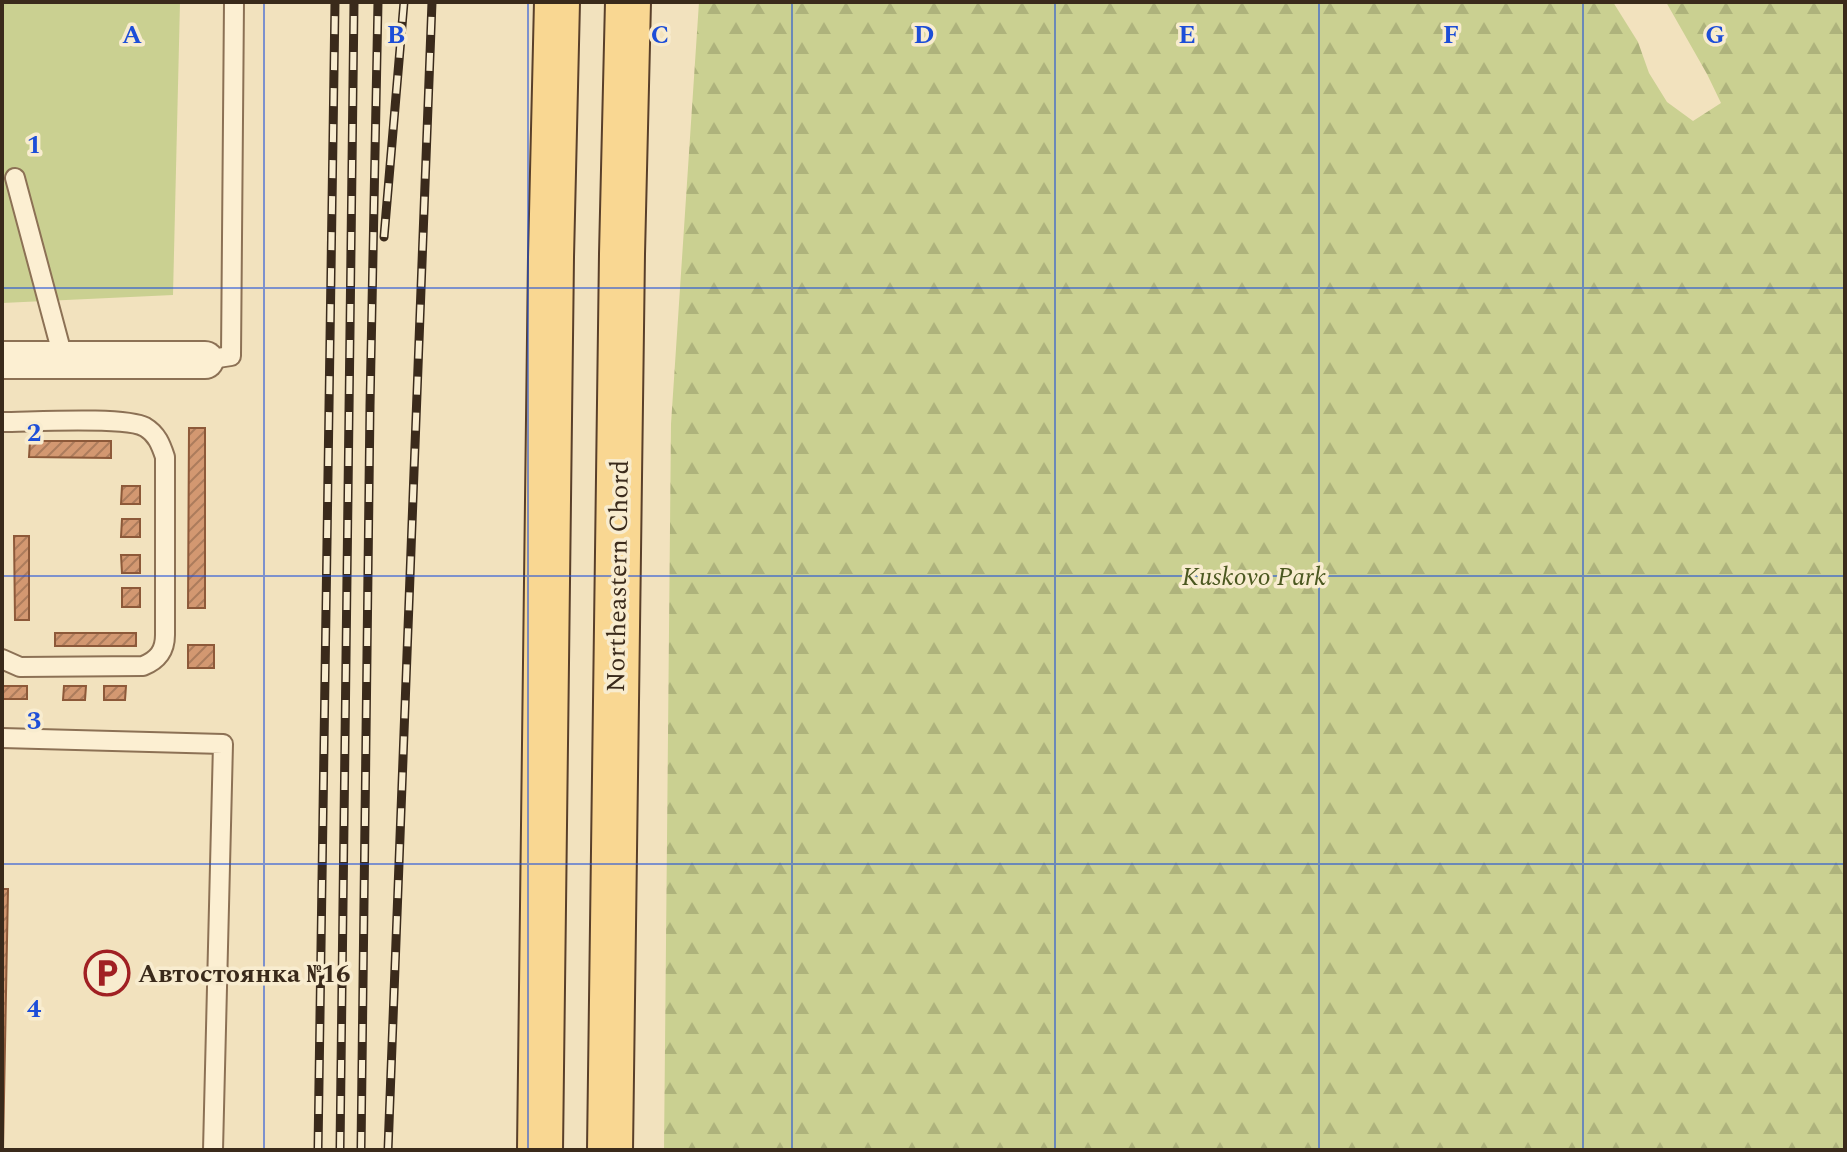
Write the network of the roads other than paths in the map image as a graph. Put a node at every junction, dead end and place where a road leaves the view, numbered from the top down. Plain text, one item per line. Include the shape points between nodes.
1 (234, 2) edge
2 (557, 2) edge
3 (628, 2) edge
4 (15, 178) dead end
5 (2, 360) edge
6 (205, 360) joint
7 (64, 361) junction
8 (2, 422) edge
9 (2, 659) edge
10 (2, 738) edge
11 (213, 1150) edge
12 (540, 1150) edge
13 (610, 1150) edge

1 - 6 lane via 231,356
2 - 12 main road
3 - 13 main road, Northeastern Chord
4 - 7 lane
5 - 7 street
6 - 7 street
8 - 9 lane via 129,422 153,433 165,457 165,643 157,658 143,666 20,667
10 - 11 lane via 223,744

